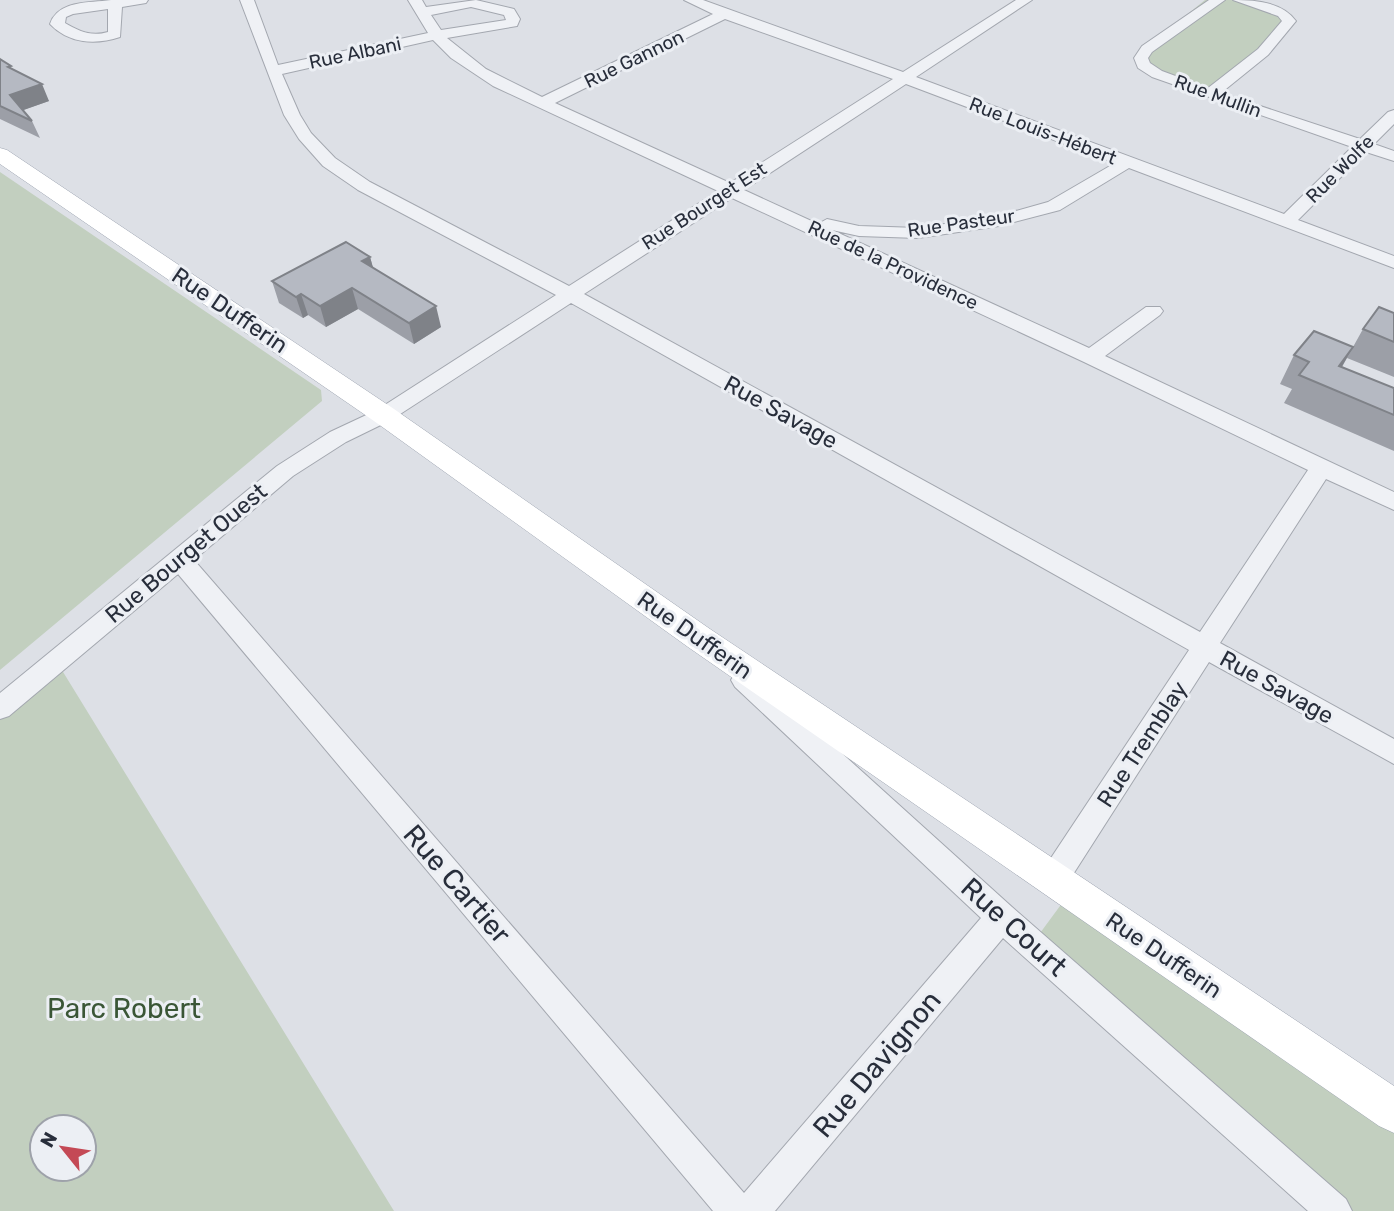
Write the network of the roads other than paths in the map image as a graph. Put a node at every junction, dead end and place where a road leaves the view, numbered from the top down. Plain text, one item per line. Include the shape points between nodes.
1 (141, 0) edge
2 (247, 0) edge
3 (691, 0) edge
4 (1025, 0) edge
5 (1218, 0) edge
6 (1240, 0) edge
7 (115, 5) dead end
8 (419, 6) edge
9 (724, 15) junction
10 (437, 35) junction
11 (272, 71) junction
12 (904, 78) junction
13 (1210, 94) junction
14 (543, 103) junction
15 (1394, 115) edge
16 (1364, 146) junction
17 (0, 154) edge
18 (1394, 156) edge
19 (1126, 163) junction
20 (729, 190) junction
21 (784, 215) junction
22 (1286, 222) junction
23 (1394, 262) edge
24 (569, 294) junction
25 (1153, 311) dead end
26 (1091, 357) junction
27 (384, 415) junction
28 (1321, 468) junction
29 (1394, 502) edge
30 (178, 558) junction
31 (699, 638) junction
32 (1205, 648) junction
33 (0, 708) edge
34 (1394, 752) edge
35 (1053, 880) junction
36 (1001, 917) junction
37 (1394, 1111) edge
38 (736, 1211) edge
39 (752, 1211) edge
40 (1334, 1211) edge

1 - 7 street
2 - 11 street, Rue Savage
3 - 9 street, Rue Louis-Hébert
4 - 12 street, Rue Bourget Est
5 - 13 street, Rue Mullin via 1147,49 1141,58 1149,71
6 - 13 street via 1283,13 1289,21 1263,52
8 - 10 street, Rue de la Providence
8 - 10 street, Rue Albani via 478,3 513,16 512,23 505,25
9 - 12 street, Rue Louis-Hébert
9 - 14 street, Rue Gannon
10 - 11 street, Rue Albani
10 - 14 street, Rue de la Providence via 468,65
11 - 24 street, Rue Savage via 305,136 329,162 364,186
12 - 19 street, Rue Louis-Hébert
12 - 20 street, Rue Bourget Est
13 - 16 street, Rue Mullin
14 - 20 street, Rue de la Providence
15 - 16 street, Rue Wolfe
16 - 18 street, Rue Mullin
16 - 22 street, Rue Wolfe
17 - 27 main road, Rue Dufferin
19 - 21 street, Rue Pasteur via 1054,206 999,221 918,233 859,231
19 - 22 street, Rue Louis-Hébert
20 - 21 street, Rue de la Providence
20 - 24 street, Rue Bourget Est
21 - 26 street, Rue de la Providence
22 - 23 street, Rue Louis-Hébert
24 - 27 street, Rue Bourget Est
24 - 32 street, Rue Savage
25 - 26 street
26 - 28 street, Rue de la Providence
27 - 30 street, Rue Bourget Ouest via 285,471
27 - 31 main road, Rue Dufferin
28 - 29 street, Rue de la Providence
28 - 32 street, Rue Tremblay
30 - 33 street, Rue Bourget Ouest
30 - 38 street, Rue Cartier
31 - 35 main road, Rue Dufferin
31 - 36 street, Rue Court
32 - 34 street, Rue Savage
32 - 35 street, Rue Tremblay
35 - 37 main road, Rue Dufferin
36 - 39 street, Rue Davignon
36 - 40 street, Rue Court

